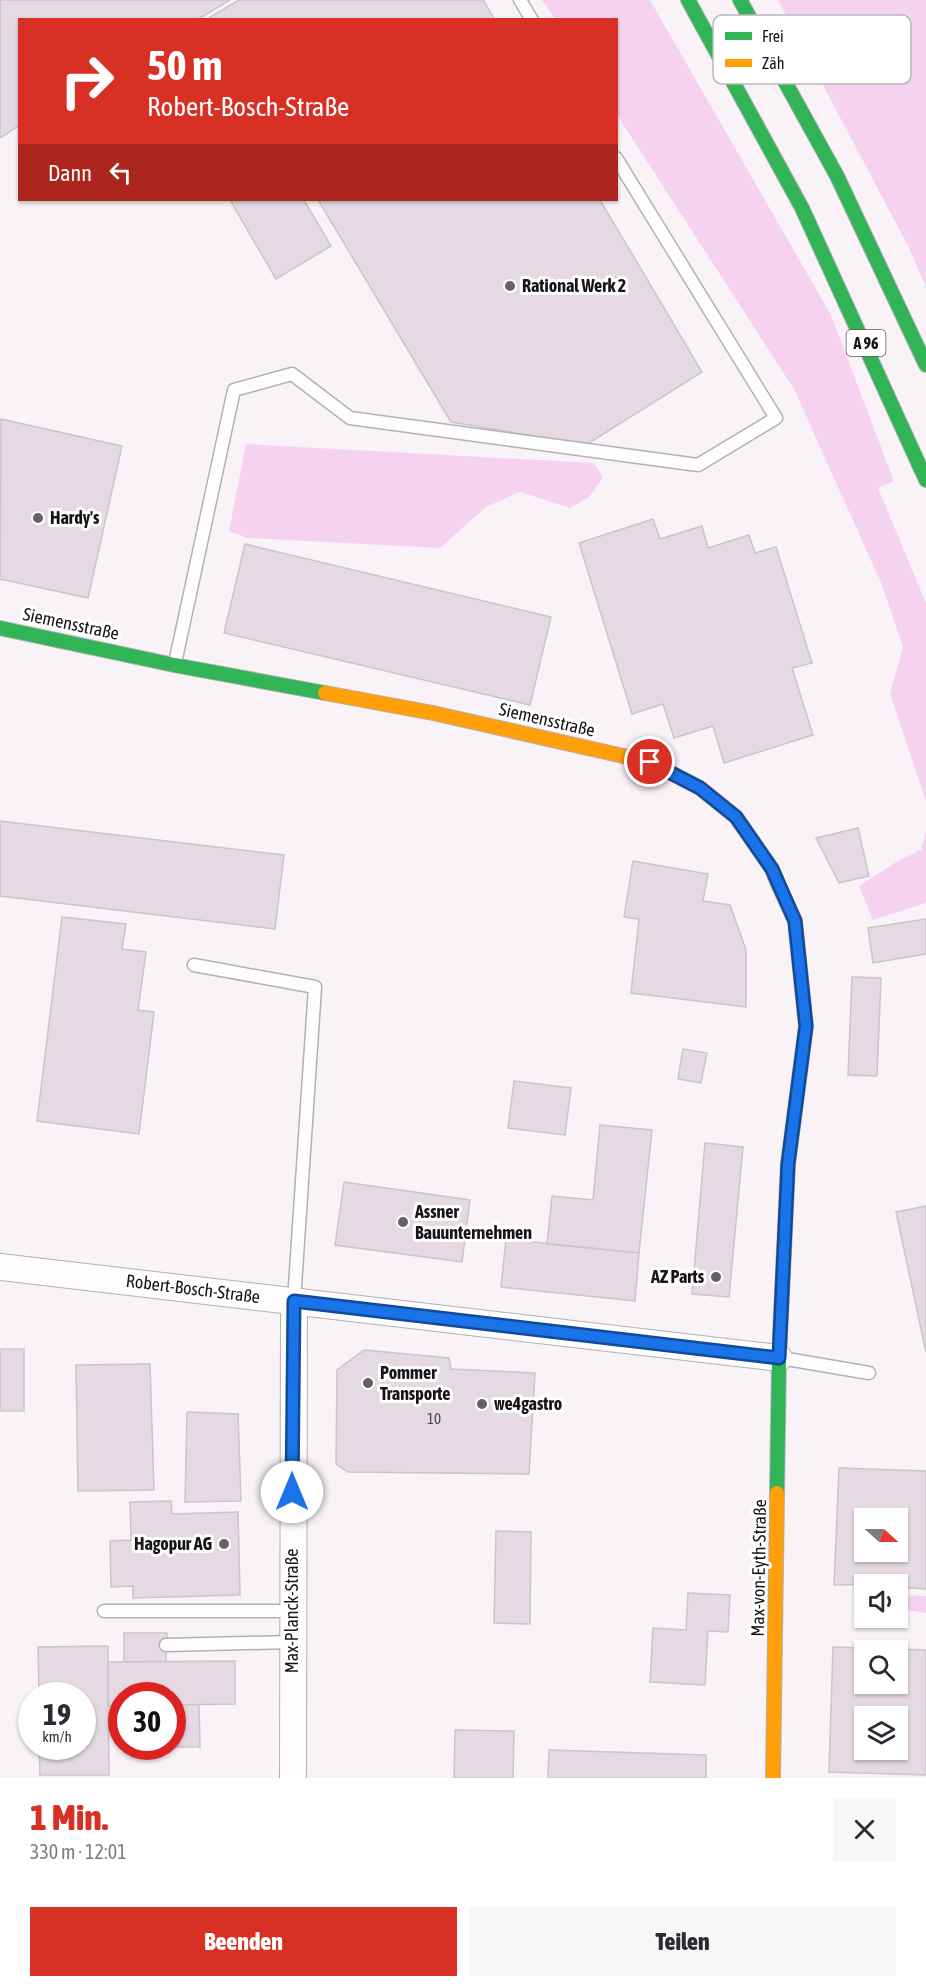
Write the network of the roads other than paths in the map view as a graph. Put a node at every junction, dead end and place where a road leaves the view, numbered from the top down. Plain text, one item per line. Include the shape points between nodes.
1 (520, 0) edge
2 (688, 0) edge
3 (740, 0) edge
4 (748, 15) edge
5 (531, 18) edge
6 (713, 46) edge
7 (734, 84) edge
8 (786, 84) edge
9 (618, 161) edge
10 (926, 365) edge
11 (926, 480) edge
12 (0, 628) edge
13 (174, 665) junction
14 (194, 965) dead end
15 (0, 1267) edge
16 (294, 1301) junction
17 (779, 1358) junction
18 (868, 1373) dead end
19 (104, 1611) dead end
20 (292, 1611) junction
21 (292, 1642) junction
22 (166, 1645) dead end
23 (293, 1778) edge
24 (773, 1778) edge

1 - 5 lane
2 - 6 main road, A 96
3 - 4 main road, A 96
7 - 11 main road, A 96 via 802,208
8 - 10 main road, A 96 via 837,176
9 - 13 lane via 776,418 698,465 350,418 292,374 234,390
12 - 13 main road, Siemensstraße
13 - 17 main road, Siemensstraße via 433,713 650,762 700,788 736,817 772,869 795,921 806,1026 788,1164
14 - 16 lane via 315,987
15 - 16 street, Robert-Bosch-Straße
16 - 17 street, Robert-Bosch-Straße
16 - 20 street, Max-Planck-Straße
17 - 18 lane
17 - 24 main road, Max-von-Eyth-Straße
19 - 20 lane
20 - 21 street, Max-Planck-Straße
21 - 22 lane
21 - 23 street, Max-Planck-Straße

